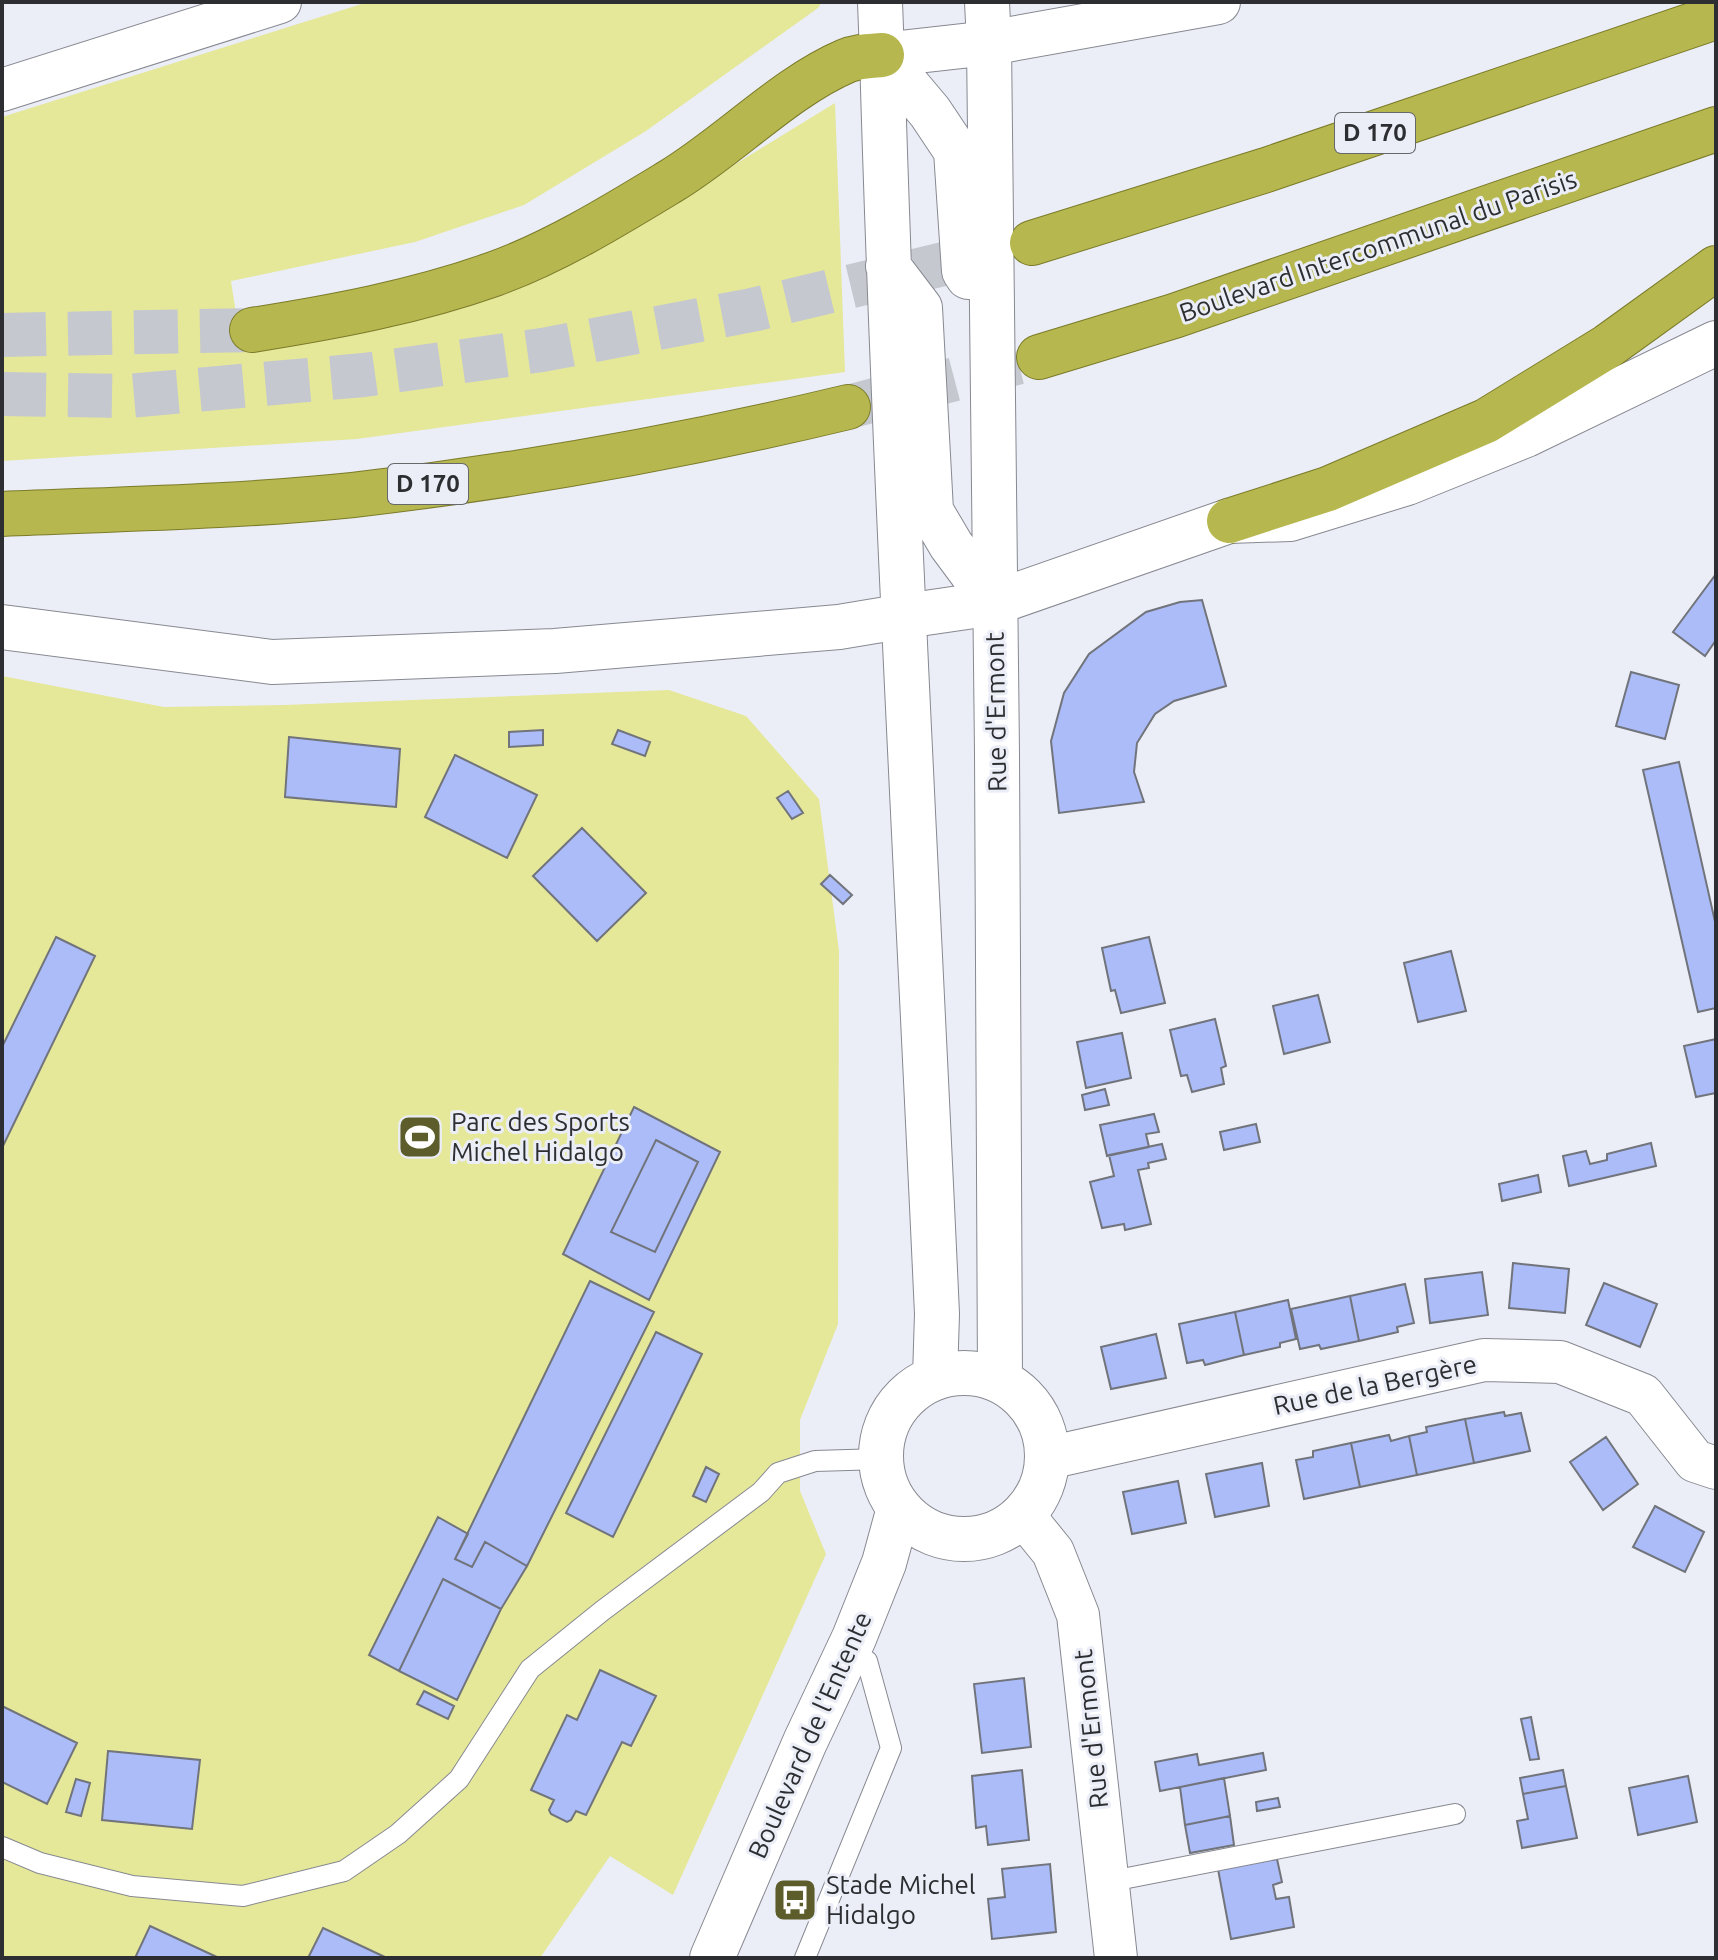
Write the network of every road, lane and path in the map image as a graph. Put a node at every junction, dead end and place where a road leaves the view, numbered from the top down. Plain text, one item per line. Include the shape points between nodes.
1 (280, 2) edge
2 (880, 2) edge
3 (1218, 2) edge
4 (1716, 17) edge
5 (988, 23) edge
6 (882, 55) junction
7 (2, 90) edge
8 (1716, 129) edge
9 (1032, 243) tunnel mouth
10 (888, 266) junction
11 (1716, 268) edge
12 (993, 312) junction
13 (252, 330) tunnel mouth
14 (1716, 343) edge
15 (1039, 357) tunnel mouth
16 (848, 407) tunnel mouth
17 (2, 514) edge
18 (1229, 521) junction
19 (994, 603) junction
20 (905, 616) junction
21 (2, 627) edge
22 (935, 1377) junction
23 (1000, 1380) junction
24 (1048, 1458) junction
25 (881, 1459) junction
26 (1716, 1468) edge
27 (899, 1508) junction
28 (1023, 1515) junction
29 (959, 1539) junction
30 (867, 1661) junction
31 (1455, 1814) dead end
32 (2, 1847) edge
33 (1107, 1882) junction
34 (712, 1958) edge
35 (742, 1958) edge
36 (805, 1958) edge
37 (1116, 1958) edge

1 - 7 street
2 - 6 main road
3 - 5 main road
4 - 9 highway, D 170 via 1266,170
5 - 6 main road
5 - 12 main road, Rue d'Ermont
6 - 10 main road
6 - 12 main road via 956,151 964,271
6 - 13 highway via 849,60 818,76 673,180 496,273 343,315
8 - 15 highway, Boulevard Intercommunal du Parisis via 1174,316
10 - 19 main road via 920,308 931,511
10 - 20 main road
11 - 18 highway via 1608,346 1486,421 1328,489
12 - 19 main road, Rue d'Ermont
14 - 18 main road via 1526,435 1407,483 1290,519
16 - 17 highway, D 170 via 750,431 352,495
18 - 19 main road
19 - 20 main road
19 - 23 main road, Rue d'Ermont
20 - 21 main road via 839,627 555,651 272,662
20 - 22 main road via 936,1299
22 - 23 main road via 979,1373
22 - 25 main road via 912,1390 894,1410
23 - 24 main road via 1036,1412
24 - 26 street, Rue de la Bergère via 1484,1360 1560,1362 1643,1395 1695,1461
24 - 28 main road via 1036,1498
25 - 27 main road via 886,1485
25 - 32 lane via 815,1461 778,1473 761,1492 530,1669 459,1779 398,1834 344,1871 243,1896 132,1886 40,1863
27 - 29 main road via 916,1524
27 - 34 main road, Boulevard de l'Entente via 854,1638
28 - 29 main road via 1004,1529
28 - 33 street, Rue d'Ermont via 1053,1552 1078,1615
29 - 30 main road, Boulevard de l'Entente via 923,1551 903,1576
30 - 35 main road, Boulevard de l'Entente
30 - 36 lane via 891,1748
31 - 33 lane
33 - 37 street, Rue d'Ermont

